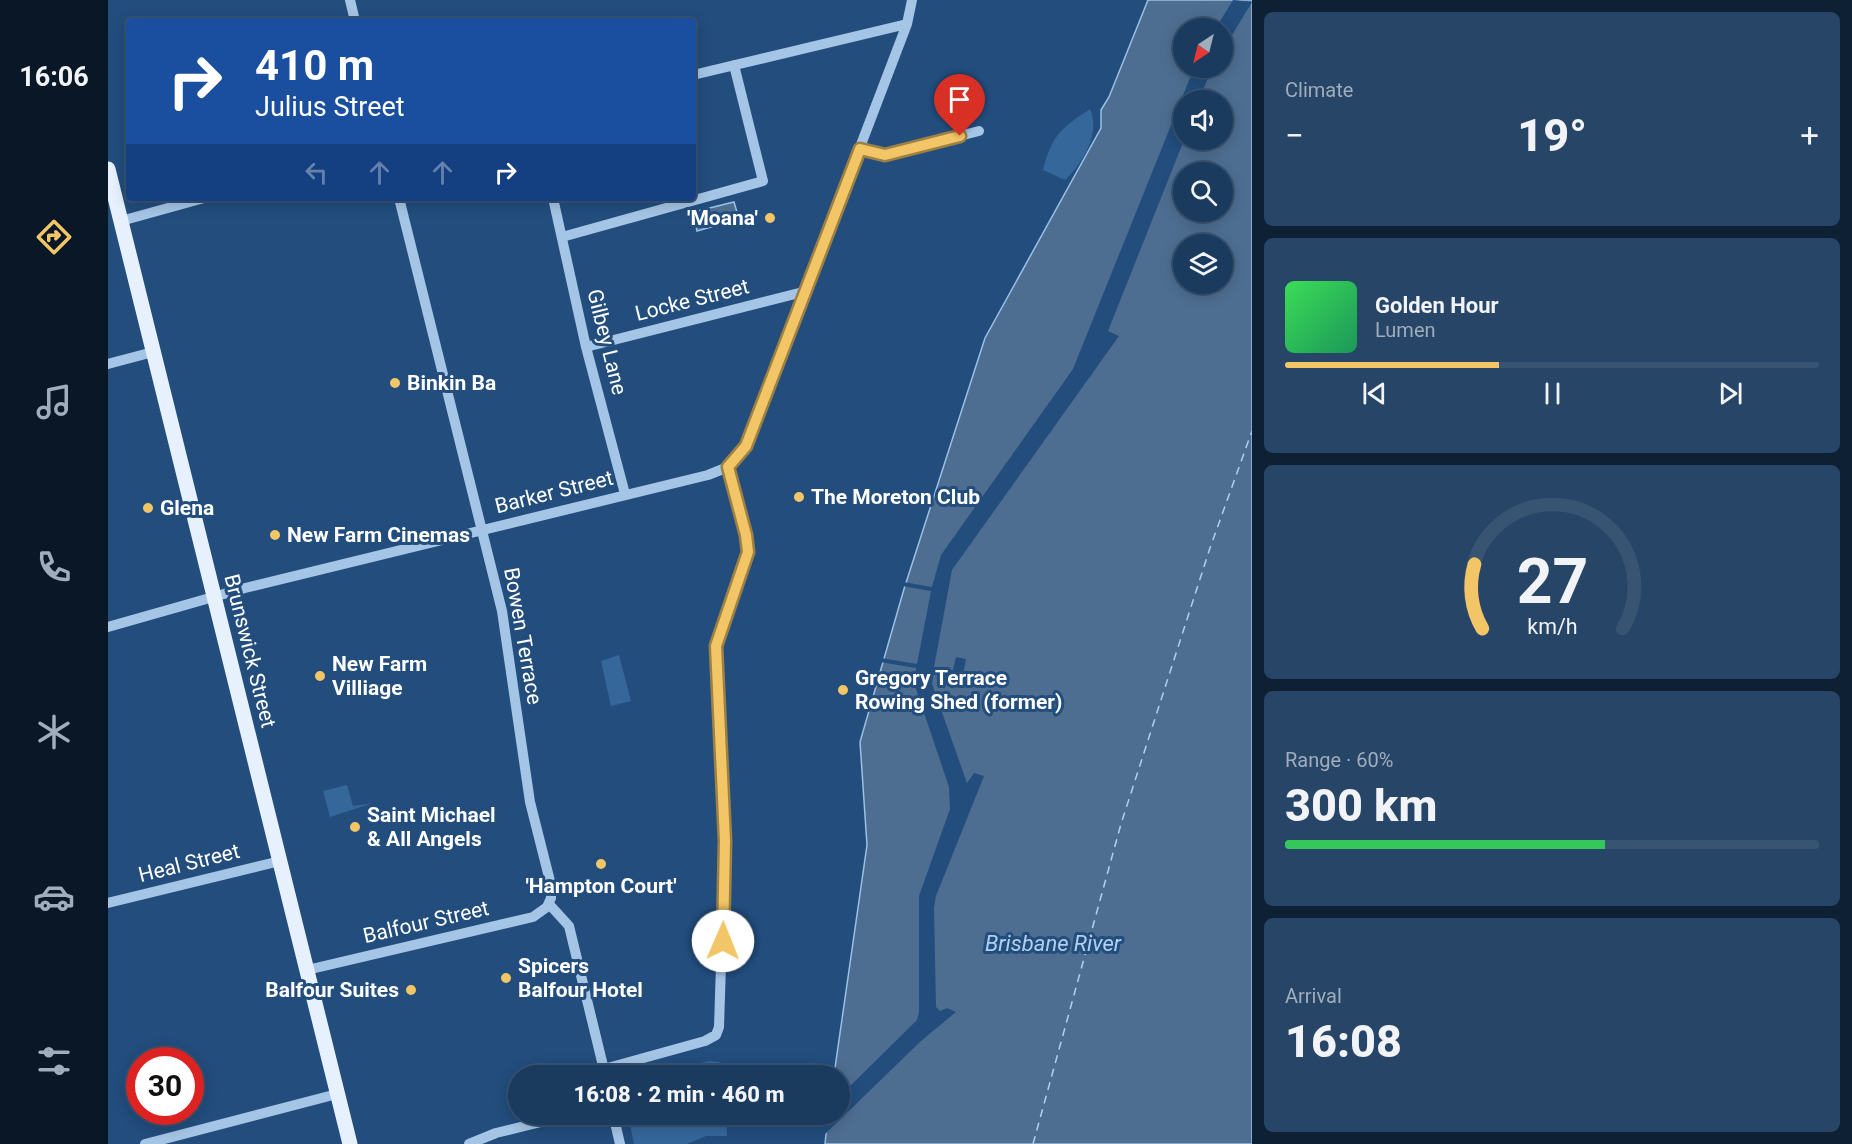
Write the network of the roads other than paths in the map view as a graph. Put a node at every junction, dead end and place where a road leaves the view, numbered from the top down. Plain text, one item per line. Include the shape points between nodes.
1 (350, 0) edge
2 (912, 0) edge
3 (354, 18) edge
4 (907, 24) junction
5 (734, 65) junction
6 (696, 74) edge
7 (979, 131) dead end
8 (860, 149) junction
9 (108, 169) edge
10 (696, 200) edge
11 (193, 201) edge
12 (400, 201) edge
13 (554, 201) edge
14 (691, 201) edge
15 (121, 221) junction
16 (562, 237) junction
17 (807, 291) junction
18 (586, 347) junction
19 (153, 352) junction
20 (108, 364) edge
21 (728, 467) junction
22 (625, 494) junction
23 (483, 530) junction
24 (215, 598) junction
25 (108, 627) edge
26 (280, 861) junction
27 (108, 903) edge
28 (549, 904) junction
29 (307, 970) junction
30 (602, 1065) edge
31 (627, 1065) edge
32 (338, 1094) junction
33 (528, 1125) edge
34 (616, 1125) edge
35 (146, 1144) edge
36 (350, 1144) edge
37 (469, 1144) edge
38 (620, 1144) edge

1 - 3 street
2 - 4 street
4 - 5 street
4 - 8 street
5 - 6 street
5 - 10 street via 763,181
7 - 8 street via 885,155
8 - 17 street
9 - 15 main road, Brunswick Street
11 - 15 street
12 - 23 street, Bowen Terrace
13 - 16 street, Gilbey Lane
14 - 16 street
15 - 19 main road, Brunswick Street
16 - 18 street, Gilbey Lane
17 - 18 street, Locke Street
17 - 21 street via 746,446
18 - 22 street, Gilbey Lane
19 - 20 street
19 - 24 main road, Brunswick Street
21 - 22 street, Barker Street
21 - 31 street via 748,552 716,646 725,841 719,1027 716,1035 705,1041
22 - 23 street, Barker Street
23 - 24 street, Barker Street
23 - 28 street, Bowen Terrace via 508,643 530,802 551,885
24 - 25 street, Barker Street
24 - 26 main road, Brunswick Street
26 - 27 street, Heal Street
26 - 29 main road, Brunswick Street
28 - 29 street, Balfour Street via 533,917
28 - 30 street via 569,926
29 - 32 main road, Brunswick Street
32 - 35 street
32 - 36 main road, Brunswick Street
33 - 37 street
34 - 38 street

